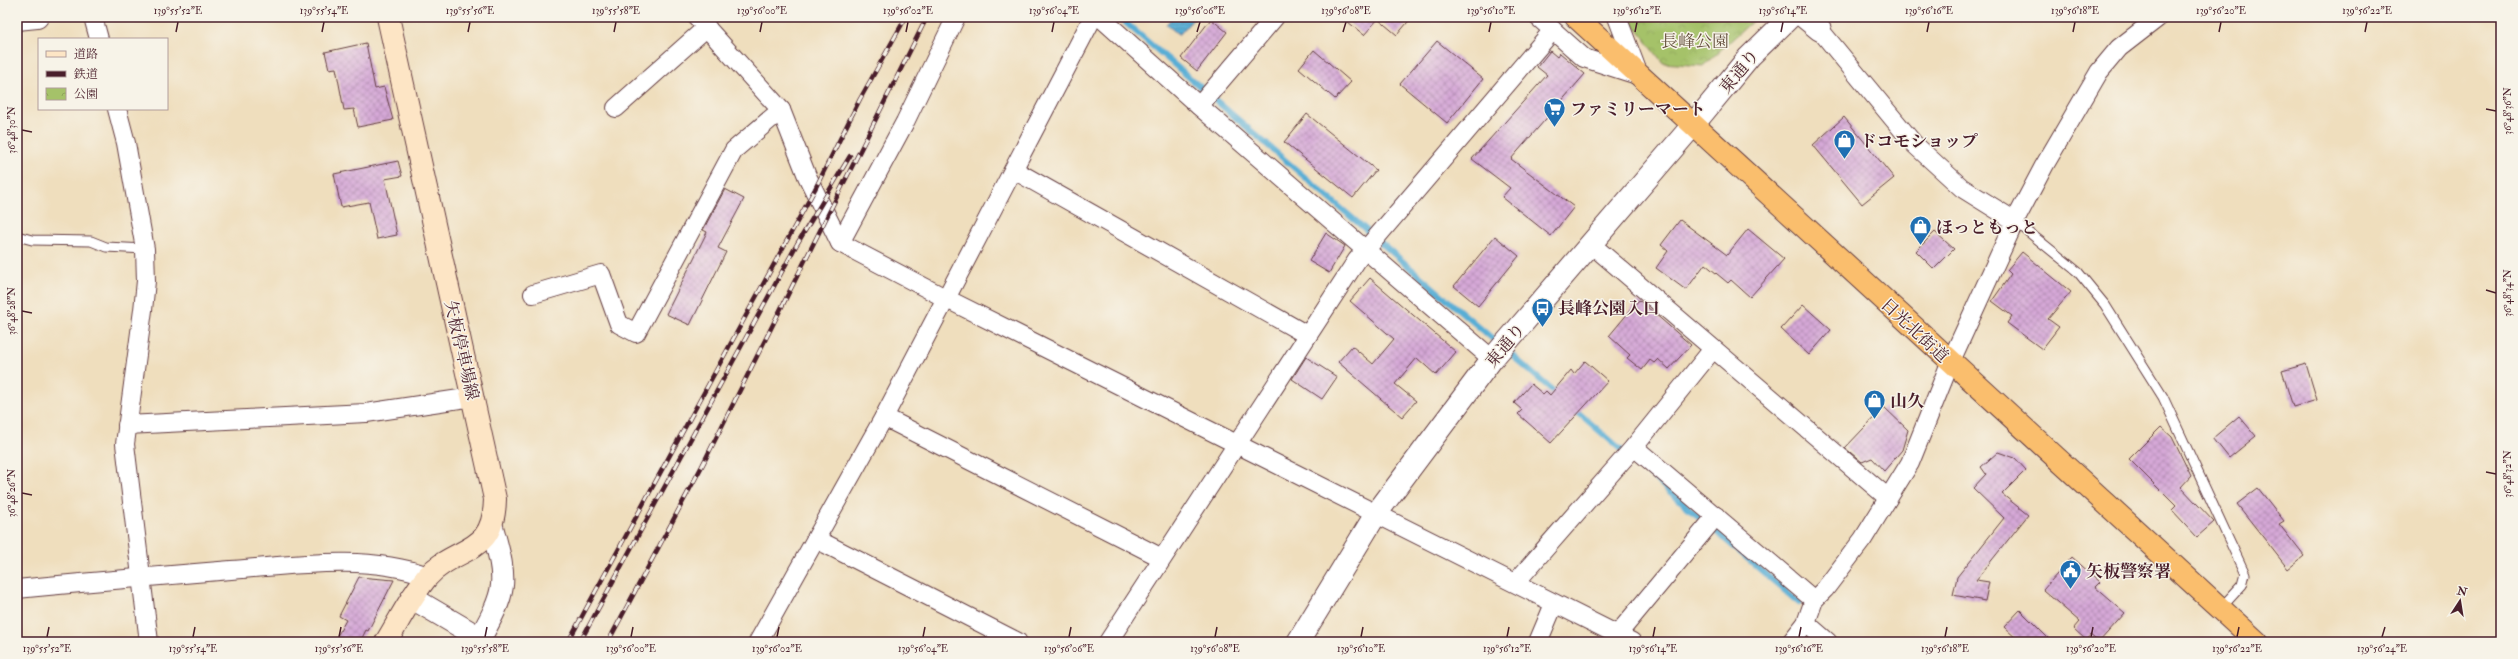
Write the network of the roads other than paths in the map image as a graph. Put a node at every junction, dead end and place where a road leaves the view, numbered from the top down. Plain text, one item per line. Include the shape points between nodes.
1 (37, 17) edge
2 (93, 17) edge
3 (388, 17) edge
4 (956, 17) edge
5 (1093, 17) edge
6 (1100, 17) edge
7 (1275, 17) edge
8 (1538, 17) edge
9 (1576, 17) edge
10 (1617, 17) edge
11 (1790, 17) edge
12 (2159, 17) edge
13 (17, 19) edge
14 (702, 22) edge
15 (1812, 24) edge
16 (1553, 30) junction
17 (99, 38) edge
18 (1640, 76) junction
19 (1199, 106) junction
20 (616, 108) dead end
21 (117, 110) edge
22 (781, 110) junction
23 (1693, 125) junction
24 (1014, 170) junction
25 (2015, 221) junction
26 (17, 236) edge
27 (840, 243) junction
28 (1592, 244) junction
29 (145, 249) junction
30 (1366, 250) junction
31 (533, 294) dead end
32 (947, 299) junction
33 (1307, 335) junction
34 (1713, 349) junction
35 (1492, 359) junction
36 (1950, 363) junction
37 (472, 397) junction
38 (884, 417) junction
39 (127, 425) junction
40 (1237, 443) junction
41 (1634, 447) junction
42 (1888, 498) junction
43 (1376, 514) junction
44 (1716, 516) junction
45 (492, 527) junction
46 (816, 539) junction
47 (1162, 558) junction
48 (428, 576) junction
49 (140, 577) junction
50 (1516, 582) junction
51 (17, 589) edge
52 (412, 598) junction
53 (1814, 600) junction
54 (1554, 604) junction
55 (2220, 609) junction
56 (1806, 623) junction
57 (990, 636) edge
58 (1624, 639) edge
59 (479, 640) edge
60 (1303, 641) edge
61 (149, 642) edge
62 (386, 642) edge
63 (758, 642) edge
64 (1018, 642) edge
65 (1108, 642) edge
66 (1538, 642) edge
67 (1791, 642) edge
68 (1828, 642) edge
69 (2257, 642) edge

1 - 13 street
2 - 17 street
3 - 37 main road, 矢板停車場線
4 - 27 street via 905,122
5 - 24 street
6 - 19 street
7 - 19 street
8 - 16 street
9 - 18 highway, 日光北街道
10 - 18 street
11 - 23 street, 東通り via 1748,57
12 - 25 street via 2119,48 2099,72
14 - 20 street
14 - 22 street
15 - 25 street via 1914,144 1962,188
16 - 18 street via 1584,58
16 - 30 street
18 - 23 highway, 日光北街道
19 - 30 street
21 - 29 street via 126,143
22 - 27 street via 807,176
22 - 31 street via 734,150 636,332 619,324 601,274
23 - 28 street, 東通り
23 - 36 highway, 日光北街道
24 - 32 street
24 - 33 street
25 - 36 street
25 - 55 lane via 2078,272 2101,300 2163,397 2245,574 2242,586
26 - 29 lane via 32,240 91,241 106,247
27 - 32 street
28 - 34 street
28 - 35 street, 東通り
29 - 39 street via 146,281
30 - 33 street
30 - 35 street
32 - 38 street
32 - 40 street
33 - 40 street
34 - 41 street
34 - 42 street
35 - 43 street, 東通り
36 - 42 street via 1910,463
36 - 55 highway, 日光北街道
37 - 39 street via 366,413
37 - 45 main road, 矢板停車場線 via 492,484
38 - 46 street
38 - 47 street
39 - 49 street via 125,444
40 - 43 street
40 - 47 street
41 - 44 street
41 - 50 street
42 - 53 street via 1863,539
43 - 50 street
43 - 60 street, 東通り
44 - 53 street
44 - 58 street
45 - 48 main road via 472,548
45 - 59 street via 504,577 498,606
46 - 57 street
46 - 63 street
47 - 65 street
48 - 49 street via 404,567 307,564
48 - 52 main road
49 - 51 street
49 - 61 street
50 - 54 street
52 - 59 street
52 - 62 main road
53 - 56 street
54 - 58 street
54 - 66 street
55 - 69 highway, 日光北街道
56 - 67 street
56 - 68 street
57 - 64 street

